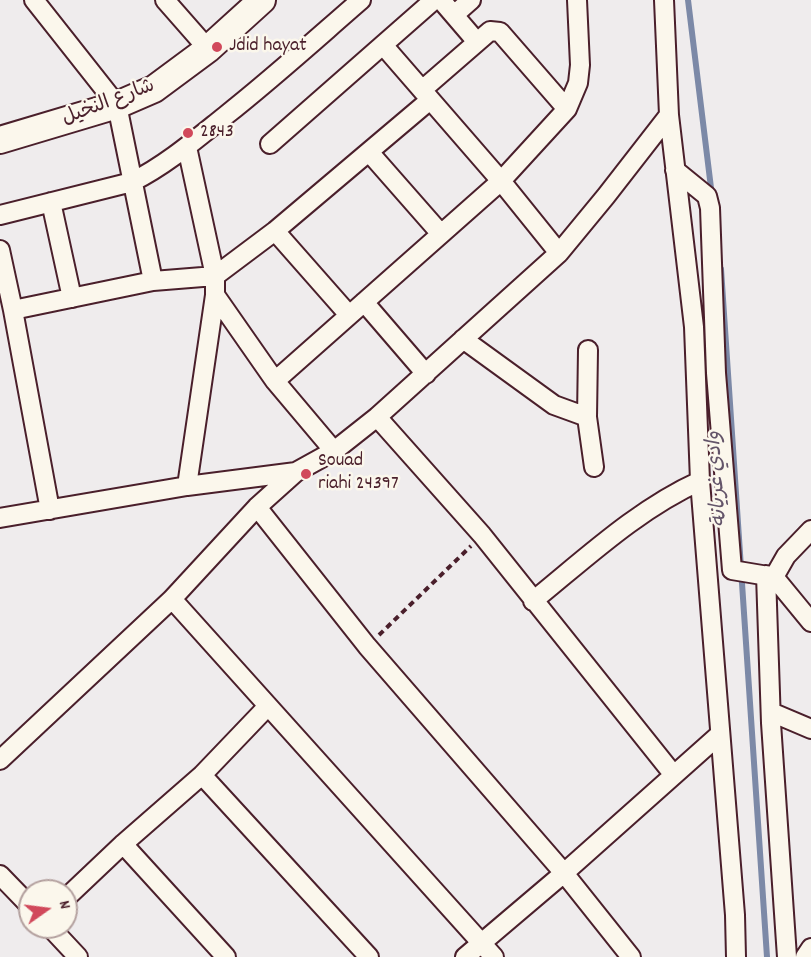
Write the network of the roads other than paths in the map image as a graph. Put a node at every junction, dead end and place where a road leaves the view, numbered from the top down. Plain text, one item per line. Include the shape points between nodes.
1 (34, 0) edge
2 (165, 0) edge
3 (262, 0) edge
4 (361, 0) edge
5 (434, 0) edge
6 (441, 0) edge
7 (471, 0) edge
8 (577, 0) edge
9 (664, 0) edge
10 (454, 15) junction
11 (477, 42) junction
12 (383, 45) junction
13 (208, 49) junction
14 (426, 95) junction
15 (117, 105) junction
16 (567, 109) junction
17 (669, 115) junction
18 (0, 140) edge
19 (270, 144) dead end
20 (187, 147) junction
21 (369, 152) junction
22 (675, 170) junction
23 (501, 181) junction
24 (132, 183) junction
25 (51, 202) junction
26 (0, 215) edge
27 (275, 231) junction
28 (441, 234) junction
29 (0, 250) edge
30 (559, 253) junction
31 (153, 281) junction
32 (215, 286) junction
33 (72, 298) junction
34 (363, 302) junction
35 (14, 310) junction
36 (349, 315) junction
37 (463, 339) junction
38 (588, 350) dead end
39 (426, 374) junction
40 (275, 381) junction
41 (377, 417) junction
42 (587, 417) junction
43 (334, 451) junction
44 (594, 467) dead end
45 (296, 472) junction
46 (700, 481) junction
47 (187, 486) junction
48 (257, 507) junction
49 (50, 510) junction
50 (0, 518) edge
51 (811, 530) edge
52 (732, 570) junction
53 (707, 571) junction
54 (770, 576) junction
55 (172, 599) junction
56 (533, 601) junction
57 (811, 622) edge
58 (268, 706) junction
59 (771, 712) junction
60 (811, 729) edge
61 (719, 735) junction
62 (0, 760) edge
63 (673, 774) junction
64 (202, 775) junction
65 (123, 844) junction
66 (564, 873) junction
67 (0, 875) edge
68 (78, 887) edge
69 (18, 894) edge
70 (61, 939) edge
71 (480, 942) junction
72 (811, 948) edge
73 (78, 957) edge
74 (226, 957) edge
75 (369, 957) edge
76 (465, 957) edge
77 (494, 957) edge
78 (631, 957) edge
79 (736, 957) edge
80 (787, 957) edge
81 (805, 957) edge

1 - 15 street
2 - 13 street
3 - 13 main road, شارع النخيل
4 - 20 street
5 - 12 street
6 - 10 street
7 - 10 street
8 - 16 street via 580,65 578,83
9 - 17 street
10 - 11 street
11 - 14 street
11 - 16 street via 490,31 500,32
12 - 14 street
12 - 19 street
13 - 15 main road, شارع النخيل via 154,89
14 - 21 street
14 - 23 street
15 - 18 main road, شارع النخيل
15 - 24 street
16 - 23 street
17 - 22 street
17 - 30 street
20 - 24 street
20 - 32 street
21 - 27 street
21 - 28 street
22 - 46 street via 694,327
22 - 52 street via 707,196 710,208 716,373
23 - 28 street
23 - 30 street
24 - 25 street
24 - 31 street
25 - 26 street
25 - 33 street
27 - 32 street
27 - 36 street
28 - 34 street
29 - 35 street
30 - 37 street
31 - 32 street
31 - 33 street
32 - 40 street
32 - 47 street
33 - 35 street
34 - 36 street
34 - 39 street
35 - 49 street
36 - 40 street
37 - 39 street
37 - 42 street via 554,405
38 - 42 street
39 - 41 street
40 - 43 street
41 - 43 street
41 - 56 street via 482,535
42 - 44 street
43 - 45 street
45 - 47 street
45 - 48 street
46 - 53 street
46 - 56 street via 674,493 616,534
47 - 49 street
48 - 55 street
48 - 66 street via 367,646
49 - 50 street
51 - 54 street
52 - 53 street
52 - 54 street
53 - 61 street
54 - 57 street
54 - 59 street
55 - 58 street
55 - 62 street
56 - 63 street
58 - 64 street
58 - 71 street
59 - 60 street
59 - 80 street
61 - 63 street
61 - 79 street
63 - 66 street
64 - 65 street
64 - 75 street
65 - 68 street
65 - 74 street
66 - 71 street
66 - 78 street
67 - 69 street
70 - 73 street
71 - 76 street
71 - 77 street
72 - 81 street

